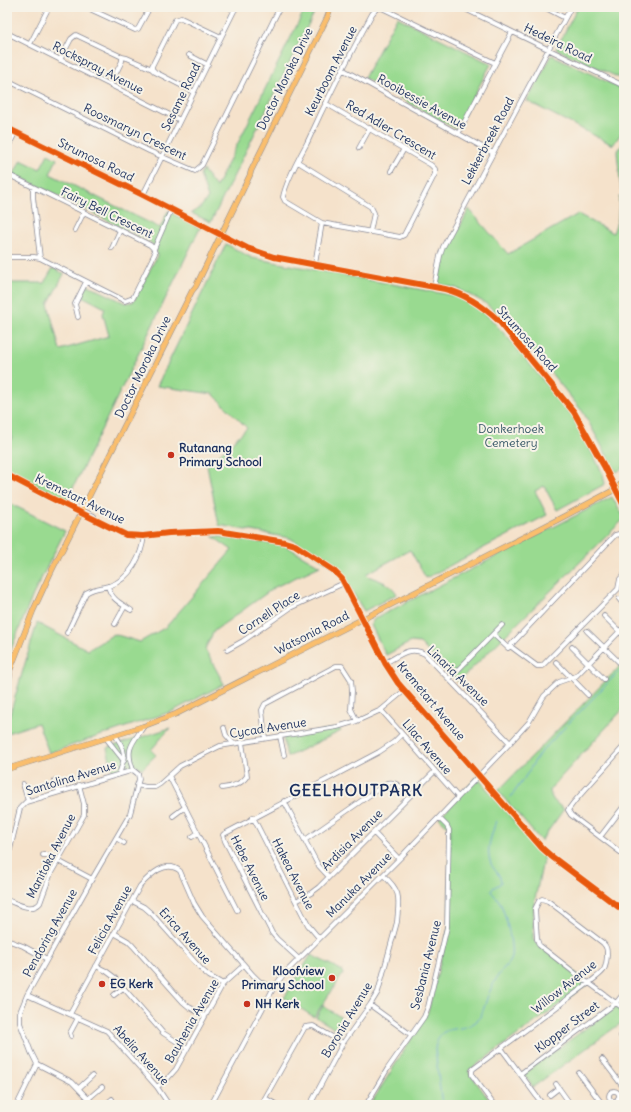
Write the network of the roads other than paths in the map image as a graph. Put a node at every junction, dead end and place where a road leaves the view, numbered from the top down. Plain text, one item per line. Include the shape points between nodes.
1 (49, 7) edge
2 (89, 7) edge
3 (150, 7) edge
4 (228, 7) edge
5 (280, 7) edge
6 (331, 7) edge
7 (334, 7) edge
8 (461, 7) edge
9 (475, 7) edge
10 (544, 7) edge
11 (571, 7) edge
12 (235, 9) edge
13 (472, 12) junction
14 (326, 18) junction
15 (565, 18) junction
16 (512, 32) junction
17 (7, 33) edge
18 (221, 37) junction
19 (30, 44) junction
20 (548, 50) junction
21 (189, 55) dead end
22 (122, 57) junction
23 (60, 60) junction
24 (495, 63) junction
25 (208, 65) junction
26 (152, 69) junction
27 (342, 69) junction
28 (7, 80) edge
29 (110, 85) junction
30 (624, 86) edge
31 (194, 92) junction
32 (326, 103) junction
33 (180, 120) junction
34 (7, 128) edge
35 (370, 128) junction
36 (15, 133) junction
37 (458, 134) junction
38 (359, 148) dead end
39 (7, 149) edge
40 (404, 149) junction
41 (493, 153) junction
42 (162, 156) junction
43 (298, 162) junction
44 (391, 171) dead end
45 (7, 174) edge
46 (33, 187) junction
47 (143, 195) junction
48 (283, 198) joint
49 (173, 210) junction
50 (84, 212) junction
51 (322, 223) junction
52 (74, 230) dead end
53 (120, 230) junction
54 (370, 232) junction
55 (220, 234) junction
56 (112, 248) dead end
57 (154, 249) junction
58 (7, 257) edge
59 (40, 258) junction
60 (315, 264) junction
61 (86, 282) junction
62 (434, 288) junction
63 (78, 316) dead end
64 (7, 475) edge
65 (624, 482) edge
66 (624, 486) edge
67 (616, 489) junction
68 (624, 506) edge
69 (82, 512) junction
70 (146, 535) junction
71 (624, 538) edge
72 (624, 575) edge
73 (344, 583) junction
74 (108, 586) junction
75 (618, 599) dead end
76 (624, 605) edge
77 (124, 606) junction
78 (131, 610) dead end
79 (604, 616) dead end
80 (362, 618) junction
81 (115, 624) dead end
82 (502, 625) dead end
83 (624, 627) edge
84 (587, 631) dead end
85 (620, 632) junction
86 (66, 633) dead end
87 (493, 634) junction
88 (624, 636) edge
89 (510, 646) junction
90 (572, 647) dead end
91 (604, 648) junction
92 (227, 650) dead end
93 (556, 662) dead end
94 (385, 663) junction
95 (588, 663) junction
96 (620, 663) dead end
97 (12, 667) junction
98 (7, 678) edge
99 (572, 678) junction
100 (449, 679) junction
101 (604, 679) dead end
102 (7, 688) edge
103 (405, 690) junction
104 (588, 695) dead end
105 (381, 710) junction
106 (357, 721) junction
107 (144, 726) junction
108 (224, 728) dead end
109 (402, 734) junction
110 (115, 735) junction
111 (280, 736) junction
112 (106, 738) junction
113 (266, 738) junction
114 (242, 742) junction
115 (233, 743) junction
116 (510, 743) junction
117 (624, 746) edge
118 (124, 747) junction
119 (129, 749) junction
120 (284, 755) dead end
121 (125, 761) junction
122 (130, 762) junction
123 (7, 769) edge
124 (135, 771) junction
125 (435, 771) junction
126 (120, 774) junction
127 (479, 775) junction
128 (169, 776) junction
129 (55, 780) dead end
130 (23, 784) dead end
131 (79, 785) junction
132 (137, 785) junction
133 (222, 788) dead end
134 (59, 792) junction
135 (410, 796) junction
136 (458, 797) junction
137 (28, 801) junction
138 (284, 801) junction
139 (185, 807) junction
140 (623, 808) edge
141 (173, 816) dead end
142 (253, 817) junction
143 (439, 818) junction
144 (198, 833) junction
145 (374, 833) junction
146 (600, 836) junction
147 (192, 837) dead end
148 (116, 838) junction
149 (305, 840) junction
150 (124, 843) dead end
151 (43, 854) dead end
152 (624, 855) edge
153 (399, 860) junction
154 (58, 861) junction
155 (7, 862) edge
156 (383, 875) junction
157 (329, 877) junction
158 (92, 879) junction
159 (7, 900) edge
160 (132, 901) junction
161 (296, 901) junction
162 (237, 910) dead end
163 (624, 911) edge
164 (114, 933) junction
165 (319, 938) junction
166 (7, 940) edge
167 (47, 959) junction
168 (298, 959) junction
169 (244, 965) junction
170 (96, 966) junction
171 (588, 983) junction
172 (223, 984) junction
173 (123, 988) junction
174 (273, 989) junction
175 (624, 993) edge
176 (27, 995) junction
177 (114, 995) dead end
178 (616, 1003) junction
179 (370, 1005) junction
180 (624, 1009) edge
181 (70, 1014) junction
182 (205, 1016) junction
183 (78, 1018) junction
184 (410, 1034) junction
185 (71, 1036) dead end
186 (621, 1036) dead end
187 (624, 1040) edge
188 (343, 1043) junction
189 (187, 1048) junction
190 (501, 1048) junction
191 (602, 1058) dead end
192 (37, 1064) junction
193 (579, 1073) dead end
194 (520, 1074) junction
195 (92, 1076) dead end
196 (556, 1084) dead end
197 (102, 1087) dead end
198 (157, 1087) junction
199 (79, 1088) junction
200 (559, 1088) junction
201 (624, 1088) edge
202 (550, 1095) dead end
203 (618, 1095) junction
204 (265, 1098) junction
205 (88, 1099) junction
206 (112, 1099) dead end
207 (610, 1099) junction
208 (568, 1101) junction
209 (7, 1103) edge
210 (12, 1105) edge
211 (17, 1105) edge
212 (94, 1105) edge
213 (105, 1105) edge
214 (169, 1105) edge
215 (212, 1105) edge
216 (261, 1105) edge
217 (277, 1105) edge
218 (310, 1105) edge
219 (366, 1105) edge
220 (494, 1105) edge
221 (542, 1105) edge
222 (563, 1105) edge
223 (572, 1105) edge
224 (603, 1105) edge
225 (624, 1105) edge

1 - 19 street
2 - 3 street via 135,30
4 - 12 street
5 - 42 street, Roosmaryn Crescent via 200,168 193,171
6 - 14 main road, Doctor Moroka Drive
7 - 14 main road, Doctor Moroka Drive
8 - 13 street, Hedeira Road
9 - 13 street
10 - 15 street
11 - 15 street, Lekkerbreek Road
12 - 18 street, Sesame Road
13 - 16 street, Hedeira Road
14 - 55 main road, Doctor Moroka Drive
15 - 20 street, Lekkerbreek Road
16 - 20 street, Hedeira Road
16 - 24 street
17 - 19 street, Rockspray Avenue
18 - 25 street, Sesame Road
18 - 26 street via 178,18
19 - 23 street, Rockspray Avenue
20 - 30 street, Hedeira Road
20 - 41 street, Lekkerbreek Road
21 - 25 street
22 - 23 street via 76,35 71,39
22 - 26 street
22 - 29 street via 122,63
23 - 29 street, Rockspray Avenue
24 - 27 street, Keurboom Avenue via 379,7 372,14
24 - 37 street
25 - 31 street, Sesame Road
26 - 31 street
27 - 32 street, Keurboom Avenue
27 - 37 street, Rooibessie Avenue
28 - 42 street, Roosmaryn Crescent
29 - 33 street, Rockspray Avenue
31 - 33 street, Sesame Road
32 - 35 street, Red Adler Crescent
32 - 43 street, Keurboom Avenue
33 - 42 street, Sesame Road
34 - 36 street, Strumosa Road
35 - 38 street
35 - 40 street, Red Adler Crescent
36 - 39 street
36 - 47 street, Strumosa Road
37 - 41 street, Rooibessie Avenue
40 - 44 street
40 - 54 street, Red Adler Crescent via 434,167 435,174 403,236
41 - 62 street, Lekkerbreek Road via 441,251
42 - 47 street, Sesame Road
43 - 48 street, Keurboom Avenue
43 - 54 street via 371,207 374,213
45 - 46 street, Fairy Bell Crescent
46 - 50 street, Fairy Bell Crescent
46 - 59 street
47 - 49 street, Strumosa Road
48 - 51 street, Red Adler Crescent
49 - 55 street, Strumosa Road
49 - 57 street
50 - 52 street
50 - 53 street, Fairy Bell Crescent
51 - 54 street, Red Adler Crescent
51 - 60 street
53 - 56 street
53 - 57 street, Fairy Bell Crescent
55 - 60 street, Strumosa Road via 264,254
55 - 69 main road, Doctor Moroka Drive
57 - 61 street, Fairy Bell Crescent via 154,259 131,300 125,301
58 - 59 street, Fairy Bell Crescent
59 - 61 street, Fairy Bell Crescent
60 - 62 street, Strumosa Road
61 - 63 street via 75,305
62 - 67 street, Strumosa Road via 462,295 505,327 574,412
64 - 69 street, Kremetart Avenue
65 - 67 main road, Watsonia Road
66 - 67 main road, Watsonia Road
67 - 68 street, Strumosa Road
67 - 80 main road, Watsonia Road
69 - 70 street, Kremetart Avenue via 128,532
69 - 97 main road, Doctor Moroka Drive via 33,611
70 - 73 street, Kremetart Avenue via 216,531 285,542 337,572
70 - 74 street via 135,563 121,580
71 - 89 street via 619,534 615,535
72 - 89 street via 620,579 618,589 542,666 537,666
73 - 80 street, Kremetart Avenue
73 - 92 street, Cornell Place via 290,608
74 - 77 street via 111,595
74 - 86 street via 86,593
75 - 76 street
77 - 78 street
77 - 81 street
79 - 85 street
80 - 94 street, Kremetart Avenue
80 - 107 main road, Watsonia Road via 193,706
82 - 87 street
83 - 85 street, Manuka Avenue
84 - 91 street
85 - 88 street
85 - 91 street, Manuka Avenue
87 - 89 street via 508,648
87 - 100 street
90 - 95 street
91 - 95 street, Manuka Avenue
91 - 96 street
93 - 99 street
94 - 100 street, Linaria Avenue via 415,650 425,654
94 - 103 street, Kremetart Avenue
95 - 99 street, Manuka Avenue
95 - 101 street
97 - 98 main road, Doctor Moroka Drive
97 - 102 main road, Doctor Moroka Drive
99 - 104 street
99 - 116 street, Manuka Avenue via 559,682 544,696 529,722
100 - 116 street, Linaria Avenue
103 - 105 street, Cycad Avenue
103 - 127 street, Kremetart Avenue
105 - 106 street, Cycad Avenue
105 - 109 street, Lilac Avenue
106 - 111 street, Cycad Avenue via 337,727
106 - 113 street via 351,709 351,680 342,666 336,666 265,704 262,710
107 - 110 main road, Watsonia Road
107 - 119 street
108 - 115 street
109 - 125 street, Lilac Avenue
109 - 138 street, Hebe Avenue via 379,752
110 - 112 main road, Watsonia Road
110 - 118 street
111 - 113 street, Cycad Avenue
111 - 120 street
112 - 121 street
112 - 123 main road, Watsonia Road
113 - 114 street, Cycad Avenue
114 - 115 street, Cycad Avenue
114 - 133 street via 246,779
115 - 128 street, Cycad Avenue via 212,748 180,766
116 - 127 street, Manuka Avenue
117 - 146 street via 569,807 569,812
118 - 119 street
118 - 121 street
119 - 122 street
121 - 122 street
121 - 126 street
122 - 124 street
124 - 126 street, Santolina Avenue
124 - 132 street, Pendoring Avenue via 139,779
125 - 135 street, Ardisia Avenue
125 - 136 street, Lilac Avenue
126 - 131 street, Santolina Avenue
127 - 136 street, Manuka Avenue
127 - 163 street, Kremetart Avenue via 550,856
128 - 132 street, Cycad Avenue via 155,787
128 - 139 street
129 - 134 street
130 - 137 street
131 - 134 street, Santolina Avenue
131 - 154 street, Manitoka Avenue via 84,815
132 - 148 street, Pendoring Avenue via 132,809
134 - 137 street, Santolina Avenue
135 - 145 street, Ardisia Avenue
135 - 149 street via 396,783 387,783
136 - 143 street, Manuka Avenue
137 - 155 street, Santolina Avenue via 20,808
138 - 142 street, Hebe Avenue
138 - 149 street
139 - 141 street
139 - 144 street
140 - 146 street
142 - 161 street, Hakea Avenue
142 - 168 street, Hebe Avenue via 226,831 223,836 272,932
143 - 153 street, Manuka Avenue
143 - 184 street, Sesbania Avenue via 449,830 447,927 426,1012
144 - 147 street
144 - 162 street
145 - 153 street
145 - 157 street, Ardisia Avenue
146 - 152 street
148 - 150 street
148 - 158 street, Pendoring Avenue
149 - 157 street via 318,865
151 - 154 street
153 - 156 street, Manuka Avenue
154 - 158 street
154 - 159 street, Manitoka Avenue via 38,906 31,908
156 - 165 street, Manuka Avenue
156 - 179 street, Boronia Avenue via 398,891 398,913 381,985
157 - 161 street, Ardisia Avenue via 315,891
158 - 167 street, Pendoring Avenue
160 - 164 street, Felicia Avenue
160 - 169 street, Felicia Avenue via 140,886 158,870 167,866 176,868 184,878 197,910
160 - 172 street, Erica Avenue via 152,914 202,970
161 - 165 street, Hakea Avenue via 308,925
164 - 170 street, Felicia Avenue
164 - 182 street via 128,941 183,1002
165 - 168 street, Manuka Avenue
166 - 167 street
167 - 176 street, Pendoring Avenue
168 - 174 street, Manuka Avenue
169 - 172 street, Bauhenia Avenue
169 - 174 street, Felicia Avenue via 259,981
170 - 173 street via 111,975
170 - 181 street, Felicia Avenue
171 - 171 street, Willow Avenue via 538,943 535,909 540,900 548,901 605,945 606,967
171 - 178 street
171 - 190 street, Willow Avenue
172 - 182 street, Bauhenia Avenue
173 - 177 street
173 - 189 street via 163,1033
174 - 215 street, Manuka Avenue
175 - 178 street, Klopper Street
176 - 181 street, Abelia Avenue
176 - 192 street, Pendoring Avenue via 20,1012 20,1023
178 - 180 street
178 - 194 street, Klopper Street
179 - 184 street
179 - 188 street, Boronia Avenue
181 - 183 street, Abelia Avenue
182 - 189 street, Bauhenia Avenue
183 - 185 street via 70,1032
183 - 198 street, Abelia Avenue via 109,1033
184 - 219 street, Sesbania Avenue
186 - 187 street
188 - 204 street via 313,1026 305,1027
188 - 218 street, Boronia Avenue
189 - 198 street, Bauhenia Avenue via 172,1074
190 - 194 street
190 - 220 street, Willow Avenue via 472,1071 472,1075
191 - 201 street
192 - 199 street
192 - 211 street
193 - 224 street
194 - 221 street
195 - 199 street
196 - 200 street
197 - 205 street
198 - 214 street, Abelia Avenue
199 - 205 street
200 - 202 street
200 - 208 street
201 - 203 street
203 - 207 street via 615,1100
203 - 207 street via 614,1091 611,1092
203 - 225 street
204 - 216 street
204 - 217 street
205 - 212 street
206 - 213 street
207 - 224 street
208 - 222 street
208 - 223 street
209 - 210 street

